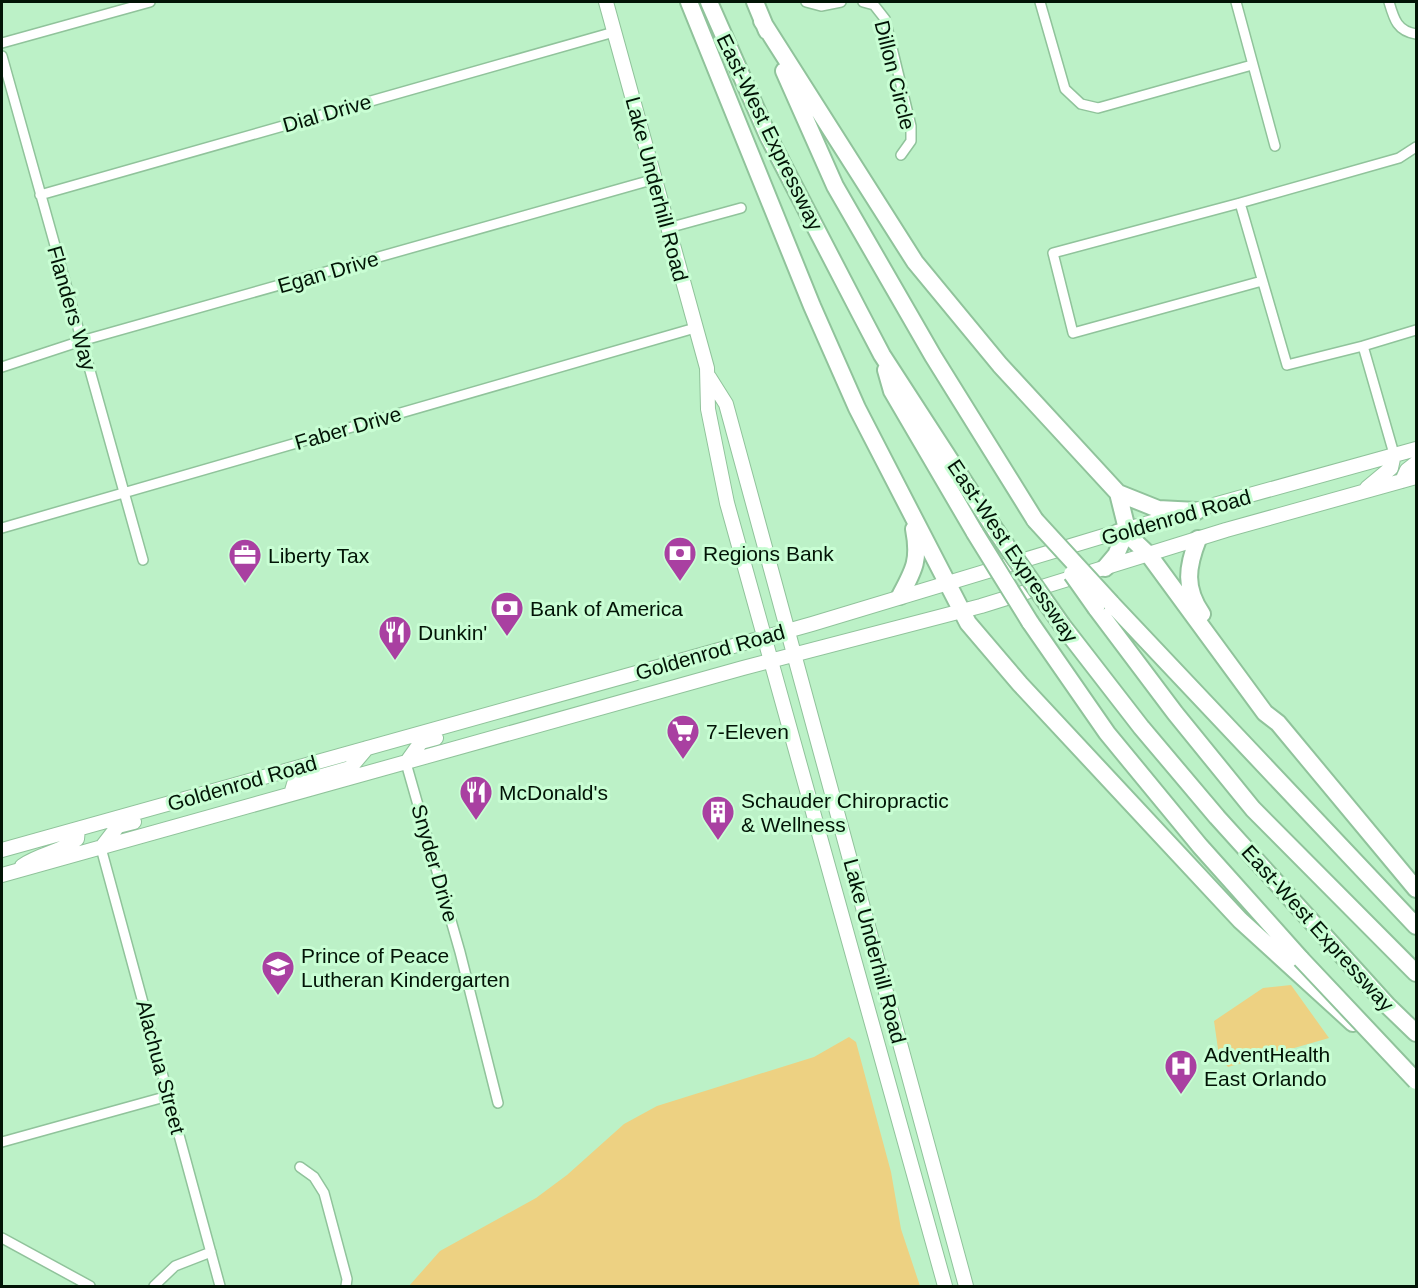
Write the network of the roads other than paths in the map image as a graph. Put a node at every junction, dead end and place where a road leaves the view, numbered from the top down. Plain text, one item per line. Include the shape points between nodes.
1 (150, 2) edge
2 (606, 2) edge
3 (689, 2) edge
4 (709, 2) edge
5 (755, 2) edge
6 (841, 2) edge
7 (863, 2) edge
8 (1040, 2) edge
9 (1236, 2) edge
10 (1389, 2) edge
11 (807, 3) edge
12 (762, 21) junction
13 (614, 32) junction
14 (1416, 34) edge
15 (2, 43) edge
16 (2, 56) edge
17 (1252, 65) junction
18 (1275, 146) dead end
19 (1416, 147) edge
20 (901, 155) dead end
21 (655, 179) junction
22 (40, 195) junction
23 (1240, 203) junction
24 (741, 208) dead end
25 (668, 228) junction
26 (1262, 281) junction
27 (695, 328) junction
28 (1416, 330) edge
29 (81, 341) junction
30 (1363, 345) junction
31 (882, 355) junction
32 (2, 367) edge
33 (709, 377) junction
34 (1416, 449) edge
35 (1394, 454) junction
36 (1416, 463) edge
37 (1416, 477) edge
38 (1402, 481) junction
39 (124, 492) junction
40 (1118, 493) junction
41 (1360, 493) junction
42 (1197, 511) junction
43 (911, 517) junction
44 (2, 528) edge
45 (1124, 533) junction
46 (1198, 539) junction
47 (1149, 555) junction
48 (143, 560) dead end
49 (1105, 568) junction
50 (948, 582) junction
51 (900, 596) junction
52 (1103, 606) junction
53 (961, 611) junction
54 (788, 631) junction
55 (764, 637) junction
56 (795, 654) junction
57 (770, 660) junction
58 (463, 721) junction
59 (1278, 723) junction
60 (367, 748) junction
61 (406, 763) junction
62 (291, 794) junction
63 (161, 806) junction
64 (78, 829) junction
65 (101, 848) junction
66 (2, 850) edge
67 (7, 874) edge
68 (1416, 889) edge
69 (1416, 926) edge
70 (1416, 973) edge
71 (1416, 1033) edge
72 (1416, 1077) edge
73 (1416, 1081) edge
74 (168, 1096) junction
75 (498, 1103) dead end
76 (2, 1142) edge
77 (300, 1167) dead end
78 (949, 1224) junction
79 (932, 1237) junction
80 (2, 1238) edge
81 (953, 1240) junction
82 (211, 1252) junction
83 (90, 1287) edge
84 (154, 1287) edge
85 (220, 1287) edge
86 (346, 1287) edge
87 (945, 1287) edge
88 (966, 1287) edge

1 - 15 street
2 - 13 main road, Lake Underhill Road
3 - 43 highway via 812,306
4 - 31 highway, East-West Expressway via 768,136
5 - 12 highway, East-West Expressway
6 - 11 street via 821,6
7 - 20 street, Dillon Circle via 873,5 885,19 911,126 910,141
8 - 17 street via 1065,89 1081,104 1098,108
9 - 17 street
10 - 14 street via 1395,22 1405,32
12 - 40 highway via 915,262 1000,365
12 - 52 highway, East-West Expressway, bridge via 834,186 933,356 1035,520
13 - 21 main road, Lake Underhill Road
13 - 22 street, Dial Drive
16 - 22 street, Flanders Way
17 - 18 street
19 - 23 street via 1399,158
21 - 25 main road, Lake Underhill Road
21 - 29 street, Egan Drive
22 - 29 street, Flanders Way
23 - 26 street
23 - 26 street via 1053,253 1073,333
24 - 25 street
25 - 27 main road, Lake Underhill Road
26 - 30 street via 1287,365
27 - 33 main road, Lake Underhill Road
27 - 39 street, Faber Drive
28 - 30 street
29 - 32 street, Egan Drive
29 - 39 street, Flanders Way
30 - 35 street
31 - 71 highway, East-West Expressway, bridge via 996,531 1141,727 1217,817
31 - 73 highway, bridge via 892,391 975,533 1030,622 1107,733 1200,846
33 - 54 main road, Lake Underhill Road via 726,404
33 - 55 main road, Lake Underhill Road via 708,409 716,456
34 - 35 main road, Goldenrod Road
35 - 41 main road via 1388,472
35 - 42 main road, Goldenrod Road
36 - 38 main road
37 - 38 main road, Goldenrod Road
38 - 41 main road, Goldenrod Road
39 - 44 street, Faber Drive
39 - 48 street, Flanders Way
40 - 42 highway via 1158,509
40 - 45 highway
41 - 46 main road, Goldenrod Road
42 - 45 main road, Goldenrod Road
43 - 50 highway
43 - 51 highway via 917,556
45 - 47 highway
45 - 49 highway via 1116,555
45 - 50 main road, Goldenrod Road
46 - 47 main road, Goldenrod Road
46 - 59 highway via 1188,564 1193,601
47 - 49 main road, Goldenrod Road
47 - 59 highway via 1265,714
49 - 53 main road, Goldenrod Road
50 - 51 main road, Goldenrod Road
50 - 53 highway
51 - 54 main road, Goldenrod Road
52 - 69 highway
52 - 70 highway, East-West Expressway via 1175,713 1253,809
53 - 56 main road, Goldenrod Road
53 - 72 highway via 1020,684 1240,920
54 - 55 main road, Goldenrod Road
54 - 56 main road, Lake Underhill Road
55 - 57 main road, Lake Underhill Road
55 - 58 main road, Goldenrod Road
56 - 57 main road, Goldenrod Road
56 - 78 main road, Lake Underhill Road
57 - 61 main road, Goldenrod Road
57 - 79 main road, Lake Underhill Road
58 - 60 main road, Goldenrod Road
58 - 61 main road via 442,736 421,742
59 - 68 highway
60 - 62 main road via 350,768 294,784
60 - 63 main road, Goldenrod Road
61 - 62 main road, Goldenrod Road
61 - 75 street, Snyder Drive
62 - 65 main road, Goldenrod Road
63 - 64 main road, Goldenrod Road
63 - 65 main road via 139,821 118,826
64 - 66 main road, Goldenrod Road
64 - 67 main road via 77,839 68,846 38,855
65 - 67 main road, Goldenrod Road
65 - 74 street, Alachua Street
74 - 76 street
74 - 82 street, Alachua Street
77 - 86 street via 324,1193 347,1278
78 - 79 main road
78 - 81 main road, Lake Underhill Road
79 - 81 main road
79 - 87 main road, Lake Underhill Road
80 - 83 street
81 - 88 main road, Lake Underhill Road
82 - 84 street via 175,1266
82 - 85 street, Alachua Street

